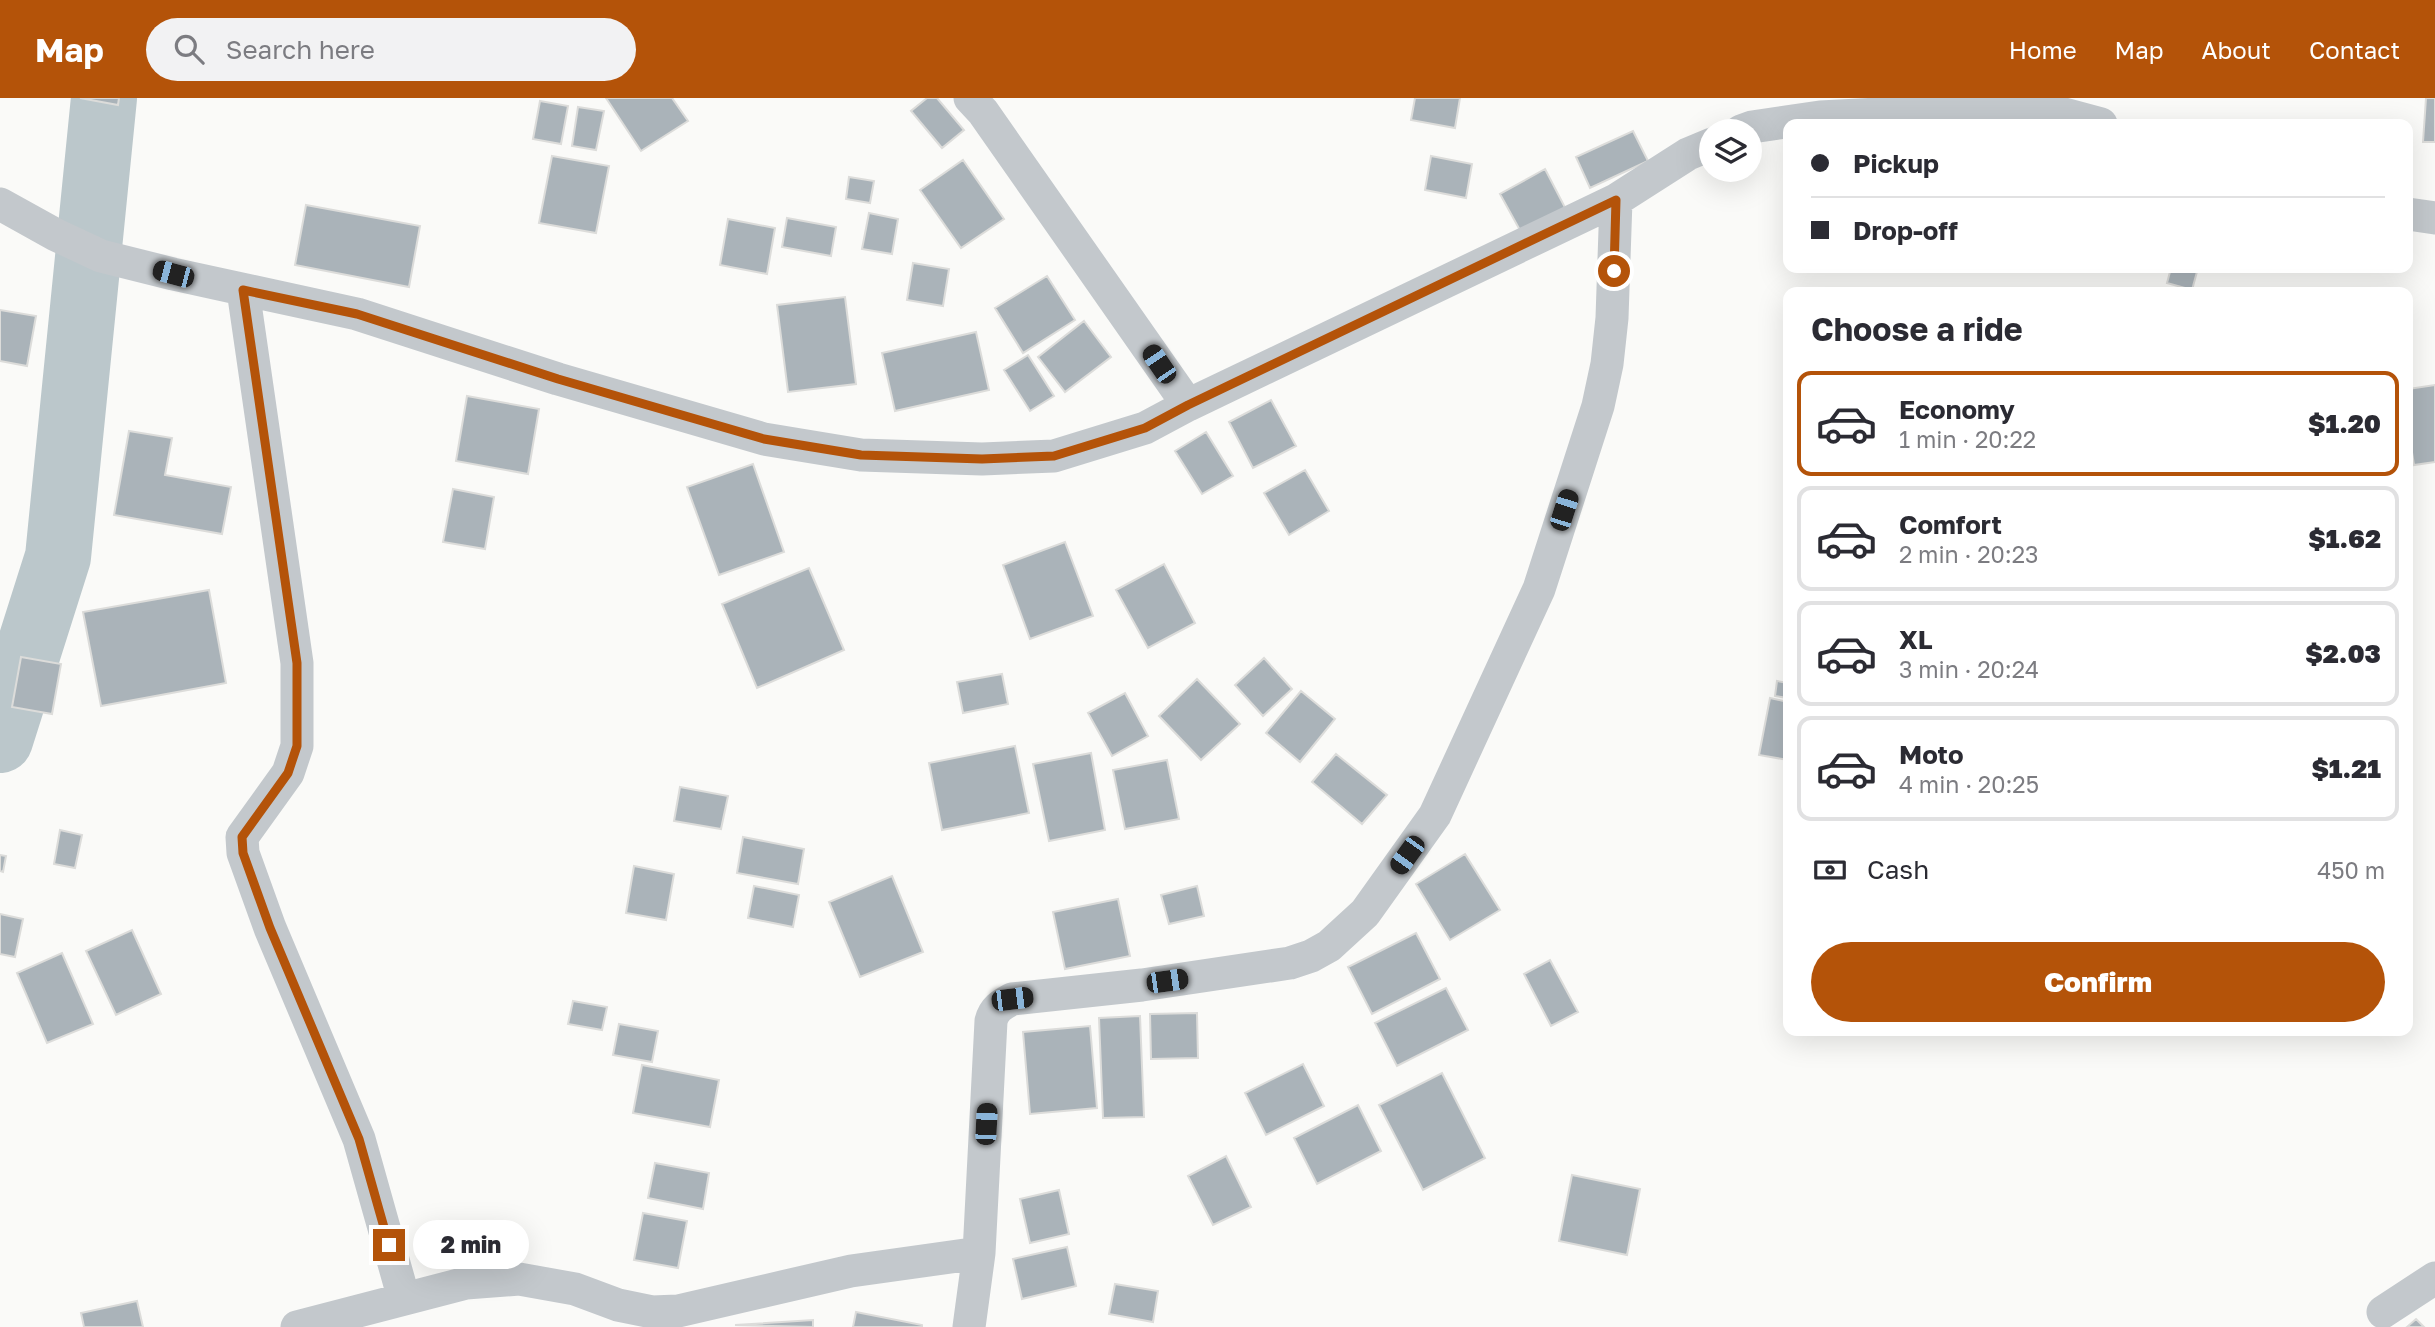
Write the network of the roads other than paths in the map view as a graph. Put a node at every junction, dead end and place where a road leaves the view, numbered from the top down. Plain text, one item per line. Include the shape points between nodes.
1 (970, 98) edge
2 (1806, 119) edge
3 (2087, 119) edge
4 (1783, 122) edge
5 (1762, 126) edge
6 (1699, 149) edge
7 (1616, 200) junction
8 (0, 204) edge
9 (2413, 215) edge
10 (2435, 218) edge
11 (243, 290) junction
12 (1188, 405) junction
13 (979, 1253) junction
14 (2435, 1278) edge
15 (404, 1299) junction
16 (2384, 1312) dead end
17 (297, 1327) edge
18 (969, 1327) edge

1 - 12 street
2 - 3 street via 2042,108
4 - 5 street
6 - 7 street
7 - 12 street
7 - 13 street via 1612,318 1598,406 1539,589 1435,815 1365,913 1311,956 1142,985 1012,999 999,1006 991,1021
8 - 11 street via 101,256
9 - 10 street
11 - 12 street via 357,314 764,439 861,455 1054,456 1145,428
11 - 15 street via 297,663 297,746 288,773 242,837 243,853 359,1139
13 - 15 street via 851,1271 678,1311 652,1312 575,1289 519,1279 466,1283
13 - 18 street
14 - 16 street
15 - 17 street

